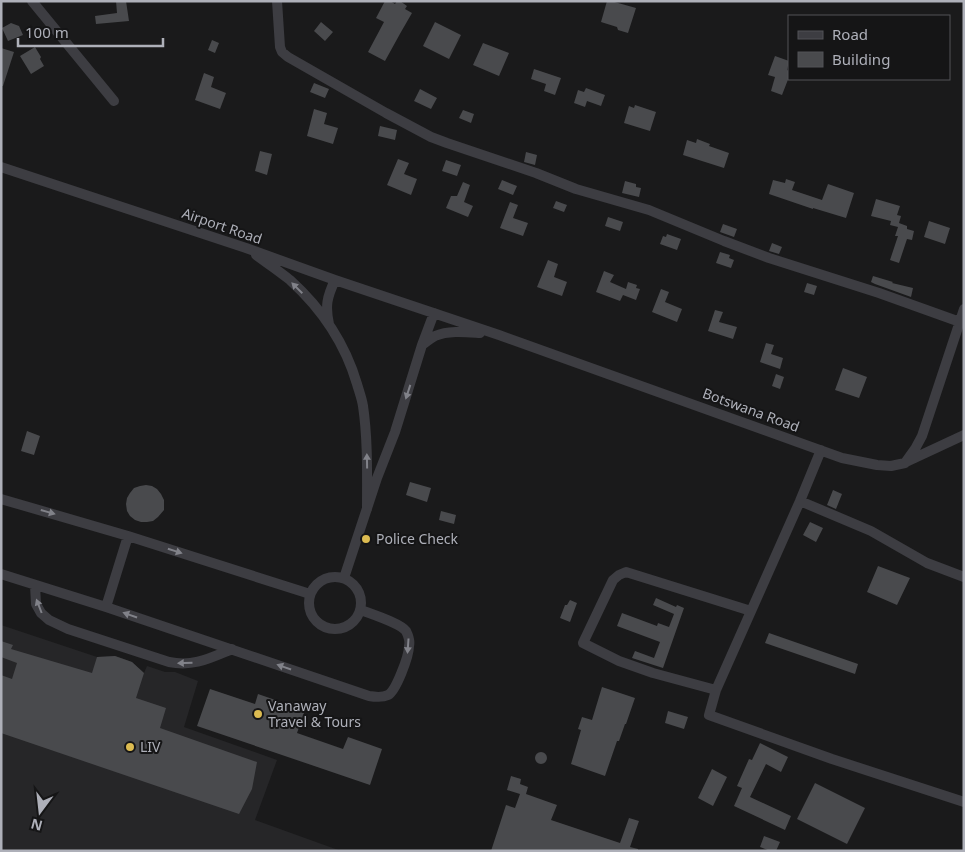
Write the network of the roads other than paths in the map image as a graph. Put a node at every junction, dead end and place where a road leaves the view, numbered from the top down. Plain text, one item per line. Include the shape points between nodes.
1 (32, 1) edge
2 (277, 1) edge
3 (114, 101) dead end
4 (1, 167) edge
5 (246, 248) junction
6 (335, 280) junction
7 (964, 309) edge
8 (434, 313) junction
9 (960, 322) junction
10 (329, 325) junction
11 (499, 335) junction
12 (422, 346) junction
13 (964, 435) edge
14 (821, 450) junction
15 (905, 463) junction
16 (1, 498) edge
17 (800, 501) junction
18 (367, 509) junction
19 (128, 536) junction
20 (1, 574) edge
21 (964, 577) edge
22 (344, 578) junction
23 (35, 585) junction
24 (310, 594) junction
25 (106, 607) junction
26 (361, 610) junction
27 (751, 611) junction
28 (232, 649) junction
29 (716, 690) junction
30 (964, 802) edge

1 - 3 street
2 - 9 street via 282,52 431,137 576,189 649,210 760,254
4 - 5 street, Airport Road
5 - 6 street, Airport Road
10 -> 5 street via 289,279
6 - 8 street, Airport Road
6 - 10 street via 328,294 326,312
7 - 9 street
8 - 11 street, Botswana Road
8 - 12 street
9 - 15 street via 922,436
18 -> 10 street via 363,405 346,353
11 - 12 street via 456,332 434,337
11 - 14 street, Botswana Road
12 -> 18 street
13 - 15 street
14 - 15 street, Botswana Road via 877,465
14 - 17 street
16 -> 19 street
17 - 21 street via 871,531 927,563
17 - 27 street
18 - 22 street
19 -> 24 street
19 - 25 street
20 - 23 street
22 - 24 street via 335,576 320,581
22 - 26 street via 359,590
23 - 25 street
28 -> 23 street via 194,663 181,664 68,629 41,613 36,604
24 - 26 street via 311,613 323,626 332,629 350,624
28 -> 25 street
26 -> 28 street via 400,626 408,637 409,646 400,676 394,690 383,696 369,696
27 - 29 street
27 - 29 street via 626,572 613,580 583,643 619,661
29 - 30 street via 709,715

